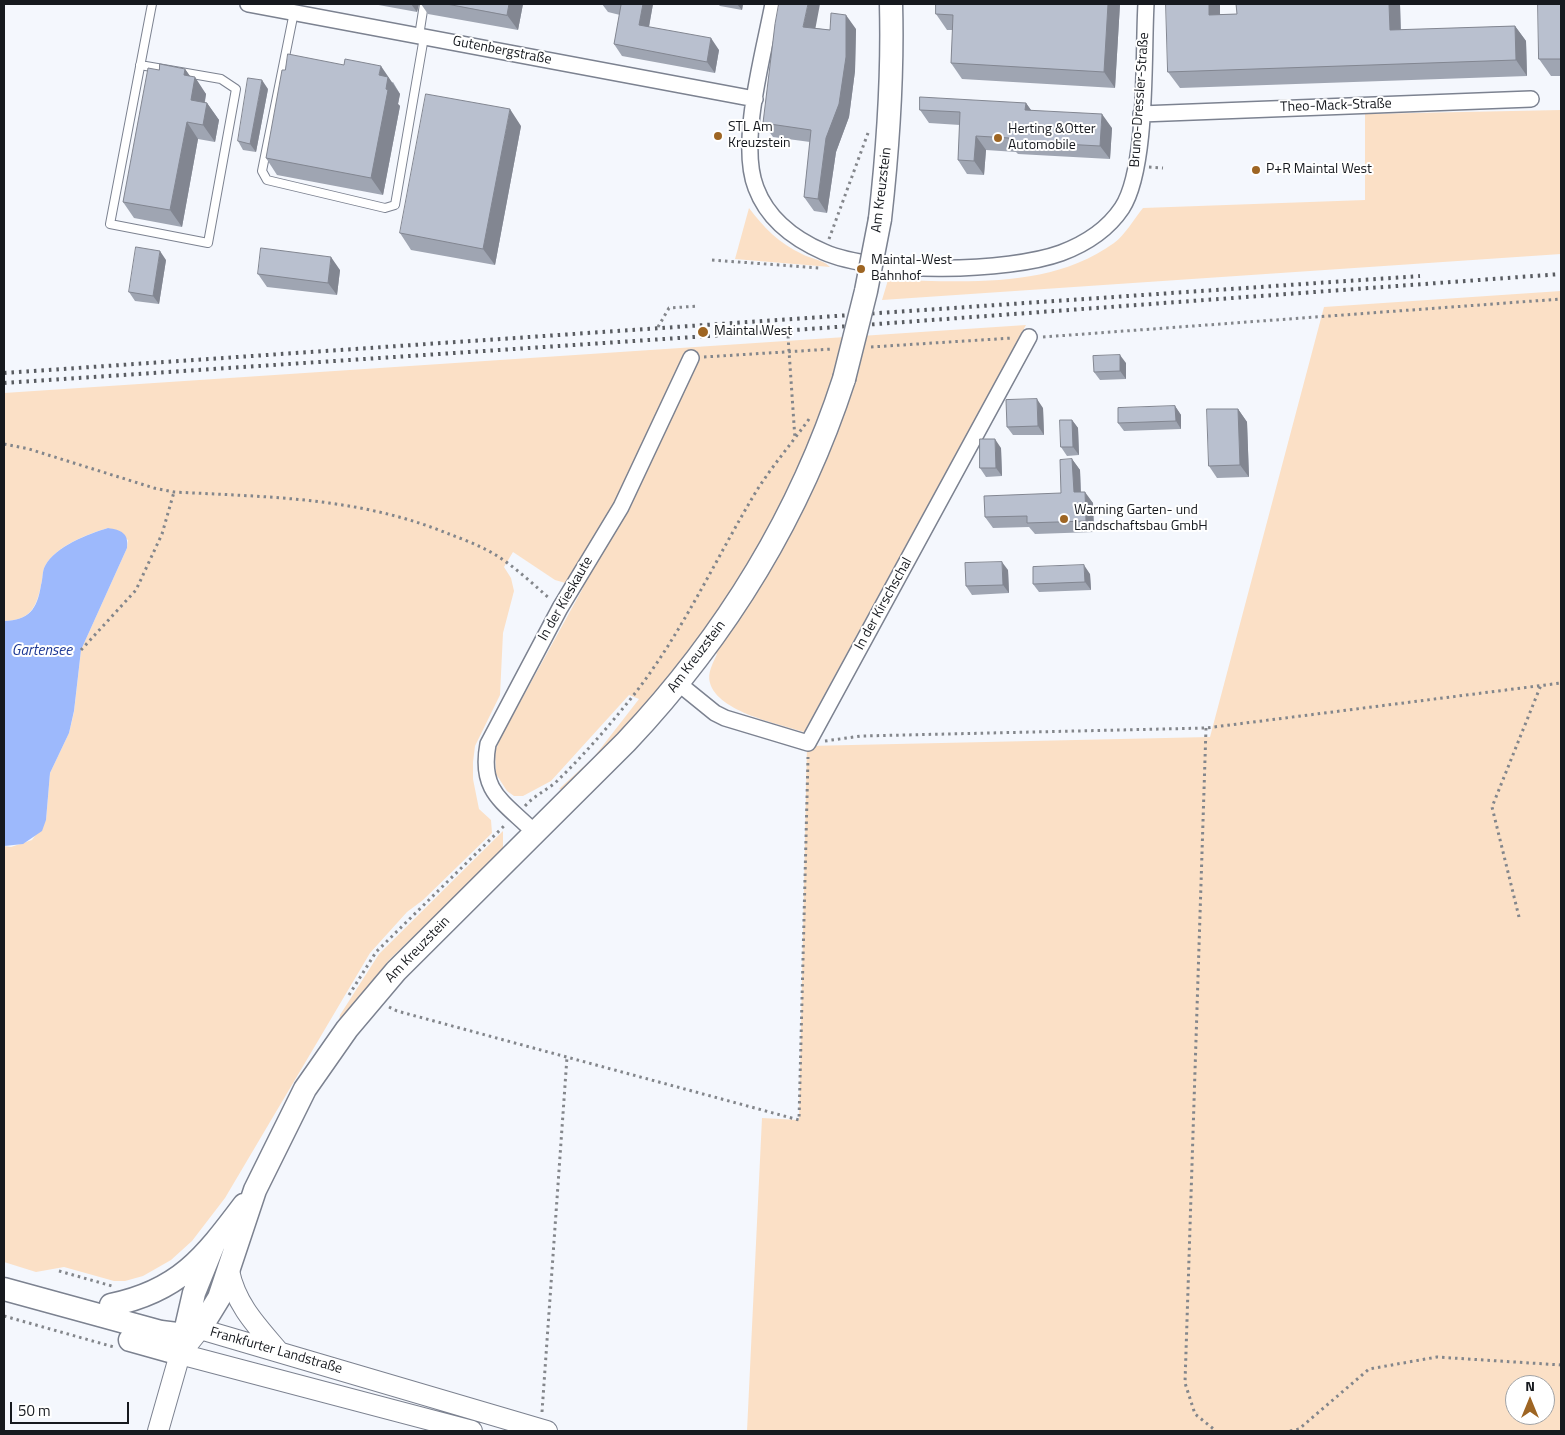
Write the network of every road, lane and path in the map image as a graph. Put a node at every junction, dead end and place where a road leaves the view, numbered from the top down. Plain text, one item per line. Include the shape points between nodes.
1 (152, 4) edge
2 (248, 4) edge
3 (424, 4) edge
4 (773, 4) edge
5 (890, 4) edge
6 (1146, 4) edge
7 (294, 12) junction
8 (421, 36) junction
9 (140, 65) junction
10 (755, 99) junction
11 (1531, 99) dead end
12 (1141, 114) junction
13 (870, 127) dead end
14 (832, 228) dead end
15 (712, 260) dead end
16 (823, 268) dead end
17 (1561, 300) edge
18 (699, 306) dead end
19 (658, 326) dead end
20 (788, 336) dead end
21 (1029, 337) joint
22 (691, 358) dead end
23 (813, 411) dead end
24 (795, 440) junction
25 (4, 444) edge
26 (174, 492) junction
27 (560, 608) junction
28 (81, 650) dead end
29 (678, 683) junction
30 (1561, 683) edge
31 (1541, 685) junction
32 (1206, 728) junction
33 (808, 743) junction
34 (516, 814) junction
35 (534, 832) junction
36 (1520, 917) dead end
37 (372, 998) junction
38 (567, 1057) junction
39 (255, 1190) junction
40 (213, 1246) junction
41 (59, 1271) dead end
42 (229, 1271) junction
43 (4, 1273) edge
44 (4, 1289) edge
45 (115, 1296) junction
46 (4, 1304) edge
47 (4, 1316) edge
48 (185, 1341) junction
49 (116, 1347) dead end
50 (279, 1352) junction
51 (1561, 1365) edge
52 (542, 1412) dead end
53 (158, 1431) edge
54 (472, 1431) edge
55 (547, 1431) edge
56 (1216, 1431) edge
57 (1290, 1431) edge

1 - 9 lane
2 - 7 street, Gutenbergstraße
3 - 8 lane
4 - 10 street
5 - 29 main road, Am Kreuzstein, bridge via 892,51 880,219 844,379 825,433 780,534 741,597
6 - 12 street, Bruno-Dressler-Straße
7 - 8 street, Gutenbergstraße
7 - 8 lane via 262,171 267,180 386,208 395,205
8 - 10 street, Gutenbergstraße
9 - 9 lane via 110,224 208,243 236,89 221,80
10 - 12 street, Bruno-Dressler-Straße via 750,167 756,188 778,224 825,253 865,262 931,269 1018,262 1060,253 1093,237 1123,206 1134,177
11 - 12 street, Theo-Mack-Straße
13 - 14 path
15 - 16 path
17 - 21 path
18 - 19 path via 669,308
20 - 24 path
21 - 33 street, In der Kirschschal
22 - 27 street, In der Kieskaute via 621,507
23 - 24 path
24 - 34 path via 771,468 693,606 644,682 592,745 553,784 535,795
25 - 26 path
26 - 27 path via 331,502 398,516 465,540 498,557
26 - 28 path via 162,534 136,590
27 - 34 street, In der Kieskaute via 488,744 485,763 488,780 495,794
29 - 33 street via 725,718
29 - 35 main road, Am Kreuzstein via 626,742
30 - 31 path
31 - 32 path
31 - 36 path via 1492,807
32 - 33 path via 861,736
32 - 56 path via 1185,1383 1195,1414
33 - 38 path via 799,1120
34 - 35 street, In der Kieskaute
35 - 37 main road, Am Kreuzstein
37 - 38 path via 397,1011
37 - 39 main road, Am Kreuzstein via 305,1089
38 - 52 path
39 - 40 main road, Am Kreuzstein
39 - 42 main road, Am Kreuzstein
40 - 45 main road, Am Kreuzstein via 171,1284 142,1298
40 - 48 main road via 194,1293
41 - 45 path
42 - 48 main road, Am Kreuzstein via 219,1298
42 - 50 main road via 242,1306
43 - 45 main road, Frankfurter Landstraße
44 - 48 main road
45 - 48 main road, Frankfurter Landstraße
46 - 48 main road, Frankfurter Landstraße
47 - 49 path
48 - 50 main road, Frankfurter Landstraße
48 - 53 main road
48 - 54 main road, Frankfurter Landstraße
50 - 55 main road, Frankfurter Landstraße
51 - 57 path via 1437,1358 1369,1369 1299,1429

